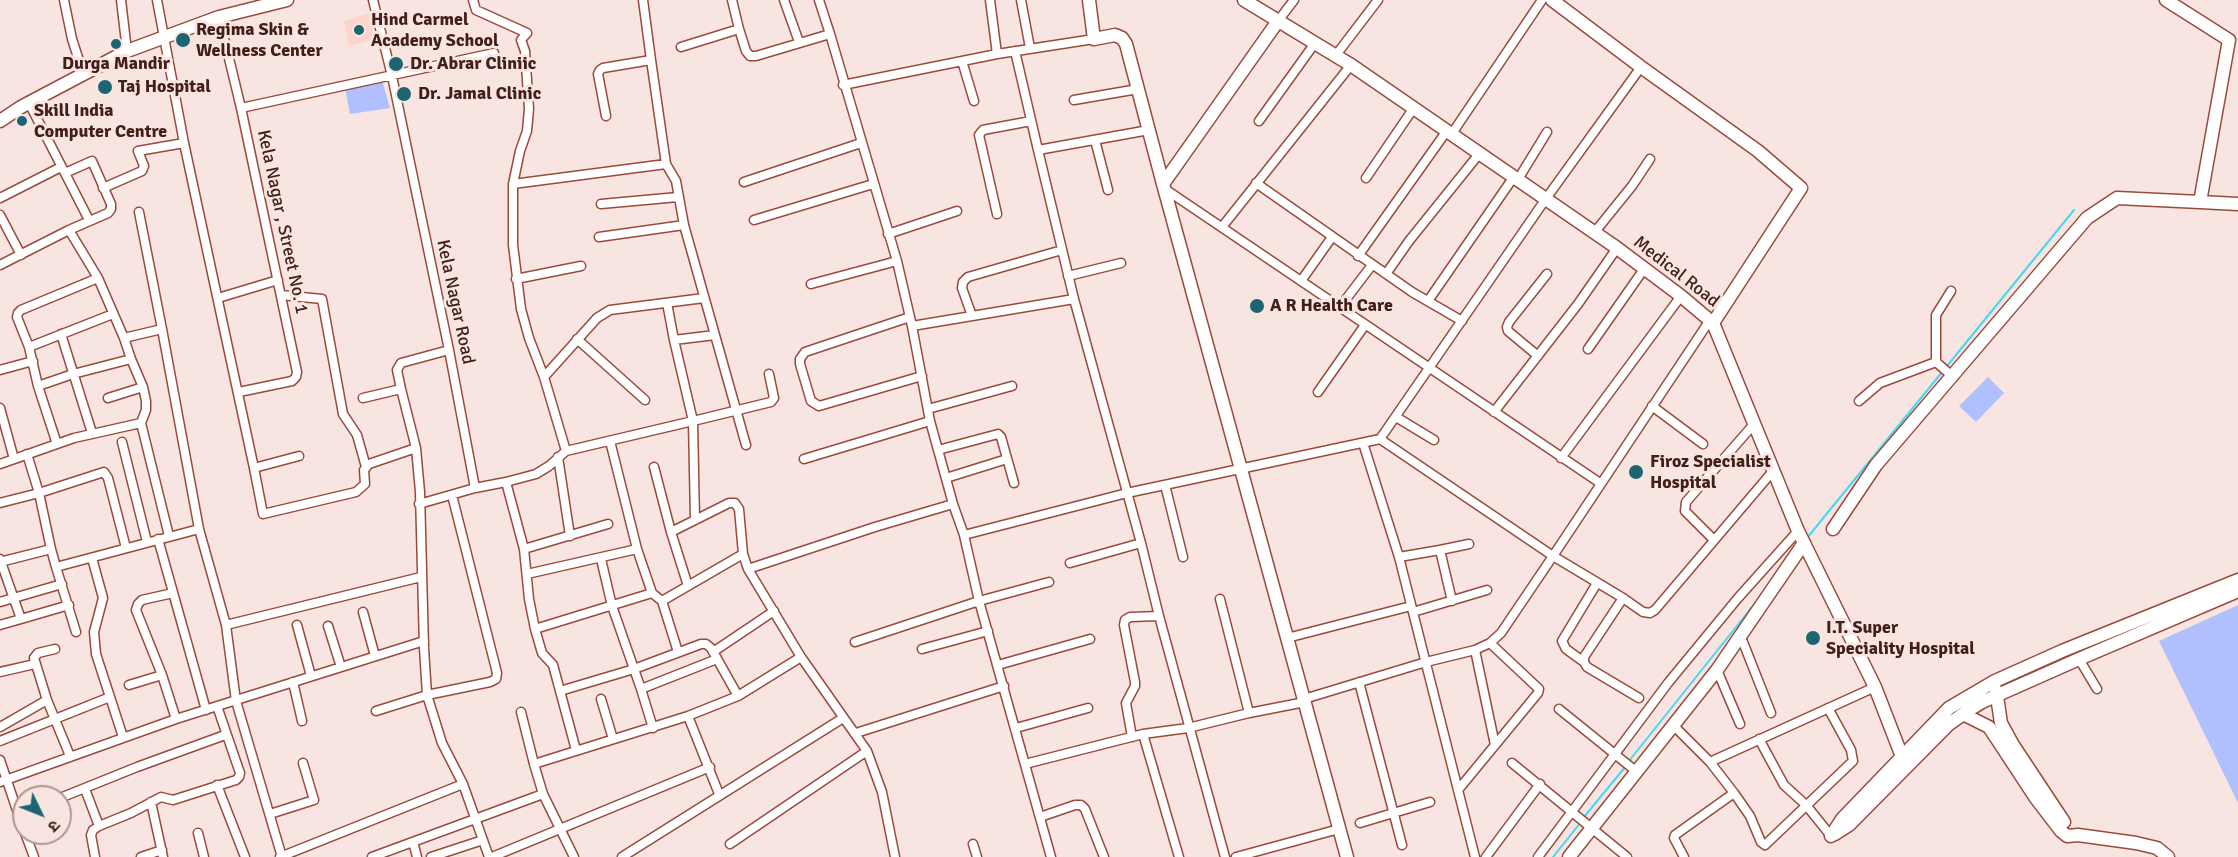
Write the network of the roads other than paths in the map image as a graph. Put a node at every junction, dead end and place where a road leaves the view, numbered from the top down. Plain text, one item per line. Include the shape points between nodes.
1 (64, 0) edge
2 (121, 0) edge
3 (157, 0) edge
4 (287, 0) edge
5 (373, 0) edge
6 (473, 0) edge
7 (643, 0) edge
8 (732, 0) edge
9 (784, 0) edge
10 (819, 0) edge
11 (990, 0) edge
12 (1021, 0) edge
13 (1089, 0) edge
14 (1294, 0) edge
15 (1378, 0) edge
16 (1542, 0) edge
17 (1551, 0) edge
18 (2166, 0) edge
19 (1250, 1) edge
20 (219, 17) junction
21 (1278, 21) junction
22 (739, 29) junction
23 (830, 34) junction
24 (164, 36) junction
25 (1094, 39) junction
26 (799, 42) junction
27 (1315, 43) junction
28 (681, 47) dead end
29 (1030, 48) junction
30 (127, 51) junction
31 (1015, 51) junction
32 (494, 52) dead end
33 (997, 54) junction
34 (1336, 55) junction
35 (651, 60) junction
36 (962, 61) junction
37 (1351, 65) junction
38 (1641, 67) junction
39 (82, 73) junction
40 (392, 76) junction
41 (843, 85) junction
42 (1138, 89) junction
43 (1074, 100) dead end
44 (974, 101) dead end
45 (29, 103) junction
46 (241, 108) junction
47 (1413, 109) junction
48 (606, 116) dead end
49 (0, 121) edge
50 (1031, 121) junction
51 (1258, 121) dead end
52 (1149, 130) junction
53 (1547, 132) dead end
54 (1449, 134) junction
55 (1095, 140) junction
56 (184, 143) junction
57 (861, 143) junction
58 (1038, 150) junction
59 (1479, 154) junction
60 (1650, 159) dead end
61 (666, 164) junction
62 (63, 170) junction
63 (1366, 178) dead end
64 (1515, 179) junction
65 (744, 182) dead end
66 (1256, 183) junction
67 (513, 184) junction
68 (873, 184) junction
69 (1164, 187) junction
70 (103, 188) junction
71 (1108, 190) dead end
72 (678, 197) junction
73 (0, 198) edge
74 (1545, 200) junction
75 (2200, 202) junction
76 (601, 204) dead end
77 (2238, 204) edge
78 (957, 211) dead end
79 (139, 212) dead end
80 (997, 213) dead end
81 (0, 215) edge
82 (89, 220) junction
83 (754, 220) dead end
84 (684, 225) junction
85 (1222, 227) junction
86 (69, 230) junction
87 (1594, 233) junction
88 (888, 234) junction
89 (599, 237) dead end
90 (1332, 237) junction
91 (1617, 248) junction
92 (1062, 250) junction
93 (21, 255) junction
94 (1358, 256) junction
95 (897, 261) junction
96 (1120, 263) dead end
97 (0, 265) edge
98 (1372, 265) junction
99 (581, 266) dead end
100 (1644, 269) junction
101 (1386, 274) junction
102 (1547, 274) dead end
103 (1068, 276) junction
104 (98, 278) junction
105 (516, 279) junction
106 (278, 280) junction
107 (1301, 280) junction
108 (812, 284) dead end
109 (1951, 291) dead end
110 (281, 295) junction
111 (1681, 296) junction
112 (218, 298) junction
113 (704, 298) junction
114 (1074, 299) junction
115 (1428, 301) junction
116 (667, 303) junction
117 (1340, 307) junction
118 (113, 314) junction
119 (972, 316) junction
120 (1462, 321) junction
121 (911, 322) junction
122 (1712, 322) junction
123 (1365, 326) junction
124 (162, 329) junction
125 (62, 334) junction
126 (715, 335) junction
127 (124, 338) junction
128 (577, 339) junction
129 (674, 340) junction
130 (29, 347) junction
131 (1588, 349) dead end
132 (449, 350) junction
133 (1538, 356) junction
134 (131, 359) junction
135 (33, 361) junction
136 (1936, 362) junction
137 (1429, 368) junction
138 (0, 370) edge
139 (73, 374) junction
140 (769, 375) dead end
141 (922, 376) junction
142 (1952, 376) junction
143 (544, 377) junction
144 (38, 386) junction
145 (1012, 386) dead end
146 (143, 387) junction
147 (401, 389) junction
148 (239, 392) junction
149 (1318, 392) dead end
150 (108, 398) dead end
151 (363, 398) dead end
152 (645, 400) dead end
153 (1859, 401) dead end
154 (1652, 406) junction
155 (0, 408) edge
156 (928, 409) junction
157 (737, 410) junction
158 (1494, 412) junction
159 (1396, 417) junction
160 (693, 421) junction
161 (930, 421) junction
162 (141, 423) junction
163 (1754, 424) junction
164 (92, 434) junction
165 (1380, 439) junction
166 (1434, 440) dead end
167 (610, 441) junction
168 (122, 442) dead end
169 (1363, 443) junction
170 (57, 444) junction
171 (1703, 444) dead end
172 (746, 446) dead end
173 (416, 448) junction
174 (938, 450) junction
175 (566, 451) junction
176 (27, 454) junction
177 (299, 456) dead end
178 (558, 458) junction
179 (1561, 458) junction
180 (14, 459) junction
181 (804, 459) dead end
182 (1007, 459) junction
183 (0, 464) edge
184 (366, 467) junction
185 (654, 467) dead end
186 (254, 468) junction
187 (1241, 470) junction
188 (1773, 471) junction
189 (946, 478) junction
190 (506, 483) junction
191 (1014, 483) dead end
192 (1600, 483) junction
193 (1165, 485) junction
194 (475, 488) junction
195 (39, 493) junction
196 (1126, 493) junction
197 (452, 495) junction
198 (0, 503) edge
199 (419, 504) junction
200 (953, 504) junction
201 (695, 520) junction
202 (608, 524) dead end
203 (200, 529) junction
204 (1833, 529) dead end
205 (1798, 531) junction
206 (671, 532) junction
207 (964, 535) junction
208 (170, 536) junction
209 (570, 536) junction
210 (158, 539) junction
211 (1714, 540) junction
212 (147, 542) junction
213 (1141, 543) junction
214 (1804, 543) junction
215 (1469, 544) dead end
216 (126, 548) junction
217 (51, 549) junction
218 (524, 549) junction
219 (637, 549) junction
220 (1440, 550) junction
221 (742, 554) junction
222 (1553, 556) junction
223 (1183, 557) dead end
224 (1399, 557) junction
225 (92, 558) junction
226 (601, 559) junction
227 (0, 561) edge
228 (1070, 563) dead end
229 (56, 567) junction
230 (748, 569) junction
231 (527, 574) junction
232 (421, 577) junction
233 (2238, 580) edge
234 (1049, 582) dead end
235 (1597, 583) junction
236 (62, 584) junction
237 (688, 586) junction
238 (1487, 590) dead end
239 (2238, 591) edge
240 (172, 593) junction
241 (652, 593) junction
242 (13, 598) junction
243 (1220, 598) dead end
244 (1623, 598) junction
245 (662, 601) junction
246 (1452, 601) junction
247 (0, 602) edge
248 (979, 602) junction
249 (69, 605) junction
250 (612, 606) junction
251 (1412, 609) junction
252 (774, 611) junction
253 (363, 612) dead end
254 (1159, 616) junction
255 (21, 619) junction
256 (0, 625) edge
257 (226, 625) junction
258 (297, 626) dead end
259 (328, 626) dead end
260 (535, 629) junction
261 (988, 631) junction
262 (76, 632) dead end
263 (1741, 636) junction
264 (1287, 638) junction
265 (1090, 639) dead end
266 (424, 640) junction
267 (855, 642) dead end
268 (1490, 643) junction
269 (55, 649) dead end
270 (922, 649) dead end
271 (1475, 650) junction
272 (678, 652) junction
273 (375, 656) junction
274 (715, 656) junction
275 (801, 657) junction
276 (2079, 659) junction
277 (1426, 662) junction
278 (1584, 662) junction
279 (35, 664) junction
280 (998, 665) junction
281 (341, 667) junction
282 (634, 669) junction
283 (1717, 670) junction
284 (0, 672) edge
285 (162, 675) junction
286 (311, 676) junction
287 (1995, 681) junction
288 (293, 682) junction
289 (1359, 682) junction
290 (129, 685) dead end
291 (1004, 686) junction
292 (1875, 687) junction
293 (641, 688) junction
294 (2097, 689) dead end
295 (560, 691) junction
296 (428, 695) junction
297 (738, 696) junction
298 (1997, 696) junction
299 (110, 697) junction
300 (1640, 698) dead end
301 (601, 699) dead end
302 (47, 700) junction
303 (236, 700) junction
304 (1304, 701) junction
305 (217, 706) junction
306 (1088, 708) dead end
307 (1828, 708) junction
308 (1559, 709) dead end
309 (206, 710) junction
310 (376, 711) dead end
311 (521, 712) dead end
312 (1249, 713) junction
313 (1771, 713) dead end
314 (1963, 714) junction
315 (688, 716) junction
316 (843, 718) junction
317 (176, 719) junction
318 (56, 720) junction
319 (302, 721) dead end
320 (1740, 724) dead end
321 (1673, 725) junction
322 (0, 726) edge
323 (652, 728) junction
324 (1016, 728) junction
325 (1188, 728) junction
326 (856, 733) junction
327 (1143, 734) junction
328 (225, 735) junction
329 (1132, 736) junction
330 (123, 737) junction
331 (614, 739) junction
332 (1759, 739) junction
333 (0, 741) edge
334 (1495, 745) junction
335 (576, 750) junction
336 (867, 751) junction
337 (1617, 755) junction
338 (70, 756) junction
339 (0, 759) edge
340 (1710, 762) junction
341 (303, 763) dead end
342 (1512, 763) dead end
343 (1903, 763) junction
344 (534, 764) junction
345 (1025, 764) junction
346 (710, 767) junction
347 (1633, 768) junction
348 (4, 781) edge
349 (463, 784) junction
350 (1540, 784) junction
351 (217, 785) junction
352 (85, 789) junction
353 (1458, 790) junction
354 (1734, 793) junction
355 (72, 794) edge
356 (543, 794) junction
357 (719, 794) junction
358 (12, 796) edge
359 (151, 802) junction
360 (1430, 802) dead end
361 (1806, 805) junction
362 (1573, 812) junction
363 (1394, 813) junction
364 (270, 814) junction
365 (1040, 817) junction
366 (476, 819) junction
367 (1360, 823) dead end
368 (99, 826) junction
369 (1592, 828) junction
370 (561, 829) junction
371 (1339, 829) junction
372 (198, 833) dead end
373 (2078, 835) junction
374 (1831, 836) joint
375 (483, 840) junction
376 (413, 842) junction
377 (730, 844) dead end
378 (973, 844) dead end
379 (1402, 845) dead end
380 (163, 853) edge
381 (95, 857) edge
382 (141, 857) edge
383 (204, 857) edge
384 (244, 857) edge
385 (281, 857) edge
386 (372, 857) edge
387 (417, 857) edge
388 (431, 857) edge
389 (491, 857) edge
390 (574, 857) edge
391 (622, 857) edge
392 (895, 857) edge
393 (977, 857) edge
394 (1051, 857) edge
395 (1104, 857) edge
396 (1179, 857) edge
397 (1224, 857) edge
398 (1236, 857) edge
399 (1347, 857) edge
400 (1475, 857) edge
401 (1486, 857) edge
402 (1538, 857) edge
403 (1569, 857) edge
404 (1627, 857) edge
405 (1684, 857) edge
406 (2168, 857) edge

1 - 39 street
2 - 30 street
3 - 24 street
4 - 20 street
5 - 40 street, Kela Nagar Road
6 - 67 street via 476,10 527,33 521,40 529,109 527,131
7 - 35 street
8 - 22 street
9 - 26 street
10 - 23 street
11 - 33 street
12 - 29 street
13 - 25 street
14 - 21 street
15 - 34 street
16 - 54 street
17 - 38 street
18 - 75 street via 2229,40
19 - 21 street, Medical Road
20 - 24 street
20 - 46 street, Kela Nagar , Street No. 1
21 - 27 street, Medical Road
21 - 69 street
22 - 26 street via 750,56
22 - 28 street
23 - 26 street
23 - 41 street
24 - 30 street
24 - 56 street
25 - 29 street
25 - 42 street via 1115,35 1122,38
27 - 34 street, Medical Road
27 - 51 street
29 - 31 street
30 - 39 street
31 - 33 street
31 - 50 street
32 - 40 street
33 - 36 street
34 - 37 street, Medical Road
35 - 48 street via 600,70
35 - 61 street
36 - 41 street
36 - 44 street
37 - 47 street, Medical Road
37 - 66 street
38 - 74 street
38 - 122 street via 1758,151 1801,188
39 - 45 street
40 - 46 street
40 - 132 street, Kela Nagar Road
41 - 57 street
42 - 43 street
42 - 52 street
45 - 49 street
45 - 62 street
46 - 106 street, Kela Nagar , Street No. 1
47 - 54 street, Medical Road
47 - 63 street
50 - 58 street
50 - 80 street via 983,130 979,135
52 - 55 street
52 - 69 street
53 - 64 street
54 - 59 street, Medical Road
54 - 94 street
55 - 58 street
55 - 71 street
56 - 70 street via 138,151 142,171
56 - 112 street
57 - 65 street
57 - 68 street
58 - 92 street
59 - 64 street, Medical Road
59 - 101 street
60 - 87 street
61 - 67 street
61 - 72 street via 676,182
62 - 70 street via 92,161
62 - 73 street
62 - 82 street
64 - 74 street, Medical Road
64 - 115 street
66 - 85 street
66 - 90 street
67 - 105 street
68 - 83 street
68 - 88 street
69 - 85 street
69 - 187 street
70 - 82 street via 111,209
72 - 76 street
72 - 84 street
74 - 87 street, Medical Road
74 - 120 street
75 - 77 street
75 - 142 street via 2117,198 2087,218
78 - 88 street
79 - 124 street
81 - 93 street
82 - 86 street
84 - 89 street
84 - 113 street
85 - 107 street
86 - 93 street
86 - 104 street
87 - 91 street, Medical Road
88 - 95 street
90 - 94 street
90 - 107 street
91 - 100 street, Medical Road
91 - 133 street
92 - 103 street
92 - 119 street via 968,277 962,288
93 - 97 street
94 - 98 street
95 - 108 street
95 - 121 street
96 - 103 street
98 - 101 street
98 - 117 street
99 - 105 street
100 - 111 street, Medical Road
100 - 131 street
101 - 115 street
102 - 133 street via 1507,327
103 - 114 street
104 - 118 street
104 - 130 street via 21,310 17,317
105 - 143 street via 529,338
106 - 110 street, Kela Nagar , Street No. 1
106 - 112 street
107 - 117 street
109 - 136 street via 1936,315
110 - 148 street, Kela Nagar , Street No. 1 via 296,377
110 - 184 street via 322,299 343,414 357,435
111 - 122 street, Medical Road
111 - 179 street
112 - 148 street
113 - 116 street
113 - 126 street
114 - 119 street
114 - 196 street
115 - 120 street
116 - 128 street via 610,310
116 - 129 street
117 - 123 street
118 - 125 street
118 - 127 street
119 - 121 street
120 - 137 street
121 - 141 street
121 - 141 street via 805,352 801,364 812,401 819,406
122 - 154 street
122 - 163 street, Medical Road
123 - 137 street
123 - 149 street
124 - 127 street
124 - 203 street
125 - 130 street
125 - 139 street
126 - 129 street
126 - 157 street
127 - 134 street
128 - 143 street
128 - 152 street
129 - 160 street
130 - 135 street
132 - 147 street via 400,363 397,370
132 - 194 street, Kela Nagar Road
133 - 158 street
134 - 139 street
134 - 146 street
135 - 138 street
135 - 144 street
136 - 142 street
136 - 153 street via 1880,383
137 - 158 street
137 - 159 street
139 - 144 street
139 - 164 street
140 - 157 street via 773,401
141 - 156 street
142 - 204 street via 1876,465
143 - 175 street
144 - 170 street
145 - 156 street
146 - 150 street
146 - 162 street via 146,410
147 - 151 street
147 - 173 street
148 - 186 street
154 - 171 street
154 - 192 street
155 - 180 street
156 - 161 street
157 - 160 street
157 - 172 street
158 - 179 street
159 - 165 street
159 - 166 street
160 - 167 street
160 - 201 street
161 - 174 street
161 - 181 street
162 - 164 street
162 - 208 street
163 - 188 street, Medical Road
163 - 211 street via 1686,502 1685,511
164 - 170 street
165 - 169 street
165 - 222 street
167 - 175 street
167 - 219 street
168 - 212 street
169 - 187 street
169 - 224 street
170 - 176 street
173 - 184 street
173 - 199 street
174 - 182 street via 998,434
174 - 189 street
175 - 178 street
176 - 180 street
176 - 195 street
177 - 186 street
178 - 190 street via 536,474
178 - 209 street
179 - 192 street
180 - 183 street
182 - 189 street
182 - 191 street
184 - 186 street via 364,484 356,492 263,514
185 - 206 street
187 - 193 street
187 - 264 street
188 - 205 street, Medical Road
188 - 211 street
189 - 200 street
190 - 194 street
190 - 218 street
192 - 222 street
193 - 196 street
193 - 223 street
194 - 197 street
195 - 198 street
195 - 216 street via 104,472
195 - 217 street
196 - 207 street
196 - 213 street
197 - 199 street
197 - 296 street via 497,673 490,682
199 - 232 street
200 - 207 street
200 - 230 street
201 - 206 street
201 - 221 street via 735,503 739,508
202 - 209 street
203 - 208 street
203 - 257 street
205 - 214 street, Medical Road
205 - 337 street via 1682,666
206 - 237 street
207 - 248 street
208 - 210 street
209 - 218 street
210 - 212 street
210 - 240 street
211 - 244 street via 1650,614
212 - 216 street
213 - 228 street
213 - 254 street
214 - 263 street
214 - 292 street, Medical Road
215 - 220 street
216 - 225 street
217 - 227 street
217 - 229 street
218 - 231 street
219 - 226 street
219 - 241 street
220 - 224 street
220 - 246 street
221 - 230 street
221 - 237 street
222 - 235 street
222 - 268 street via 1501,633
224 - 251 street
225 - 229 street
225 - 299 street via 103,598 94,641
226 - 231 street
226 - 250 street
227 - 242 street
229 - 236 street
230 - 252 street
231 - 260 street
232 - 257 street
232 - 266 street
233 - 287 street
234 - 248 street
235 - 244 street
235 - 278 street via 1562,641 1566,649
236 - 242 street
236 - 249 street
237 - 245 street
238 - 246 street
239 - 276 street
240 - 285 street via 142,600 136,610
240 - 309 street
241 - 245 street
241 - 250 street
242 - 247 street
242 - 255 street
243 - 312 street
244 - 278 street
245 - 272 street
246 - 251 street
248 - 261 street
248 - 267 street
249 - 255 street
249 - 262 street
250 - 260 street
250 - 282 street
251 - 264 street
251 - 277 street
252 - 274 street
252 - 275 street
253 - 273 street
254 - 325 street
254 - 329 street via 1125,620 1135,682 1126,703
255 - 256 street
257 - 303 street
258 - 286 street
259 - 281 street
260 - 295 street via 542,653 553,665
261 - 270 street
261 - 280 street
263 - 283 street
263 - 313 street
264 - 304 street
265 - 280 street
266 - 273 street
266 - 296 street
268 - 271 street
268 - 334 street via 1539,689
269 - 279 street via 35,654
271 - 277 street
271 - 334 street
272 - 274 street via 706,644
272 - 282 street
273 - 281 street
274 - 293 street
274 - 297 street
275 - 297 street
275 - 316 street
276 - 294 street
276 - 298 street
277 - 289 street
277 - 353 street
278 - 300 street
279 - 284 street
279 - 302 street
280 - 291 street
281 - 286 street
282 - 293 street
282 - 295 street
283 - 320 street
283 - 321 street
285 - 290 street
285 - 317 street
286 - 288 street
287 - 298 street
287 - 343 street via 1950,708
288 - 303 street
288 - 319 street
289 - 304 street
289 - 363 street
291 - 324 street
291 - 326 street
292 - 307 street
292 - 343 street, Medical Road
293 - 323 street
295 - 335 street
296 - 310 street
296 - 349 street via 442,743
297 - 315 street
298 - 314 street
298 - 373 street via 2001,723 2013,745 2066,825
299 - 318 street
299 - 330 street
301 - 331 street
302 - 318 street
302 - 322 street
303 - 305 street
303 - 364 street
304 - 312 street
304 - 371 street
305 - 309 street
305 - 328 street
306 - 324 street
307 - 332 street
307 - 361 street via 1853,761
308 - 337 street
309 - 317 street
311 - 344 street
312 - 325 street
314 - 343 street
314 - 373 street via 1989,727 2061,831 2067,836
315 - 323 street
315 - 346 street
316 - 326 street
316 - 357 street
317 - 330 street
318 - 333 street
318 - 338 street
321 - 340 street
321 - 347 street
323 - 331 street
324 - 345 street
325 - 327 street
325 - 397 street
326 - 336 street
327 - 329 street
327 - 396 street
328 - 351 street via 240,773 236,780
328 - 352 street
329 - 345 street
330 - 338 street
331 - 335 street
332 - 340 street
332 - 361 street via 1784,785
334 - 353 street
335 - 344 street
336 - 377 street
336 - 392 street via 882,792
337 - 347 street
337 - 362 street
338 - 348 street
339 - 348 street
340 - 354 street
341 - 364 street via 314,800
342 - 350 street
343 - 374 street via 1842,819
344 - 356 street
345 - 365 street
346 - 357 street
346 - 370 street
347 - 369 street
348 - 358 street
349 - 366 street
349 - 385 street
350 - 362 street
350 - 401 street
351 - 359 street via 172,800 161,797
351 - 384 street
352 - 355 street
352 - 368 street
353 - 400 street
354 - 361 street via 1765,845
354 - 405 street via 1676,835
356 - 366 street
356 - 370 street
357 - 391 street
359 - 368 street
359 - 380 street
360 - 363 street
361 - 374 street
362 - 369 street
362 - 402 street
363 - 367 street
363 - 379 street
364 - 385 street
365 - 394 street
365 - 395 street via 1081,805
366 - 375 street
366 - 376 street
368 - 381 street via 91,835
369 - 403 street
369 - 404 street
370 - 389 street
370 - 390 street
371 - 398 street
371 - 399 street
372 - 383 street
373 - 406 street via 2157,848
375 - 388 street
375 - 389 street
376 - 386 street
376 - 387 street
378 - 393 street
380 - 382 street

